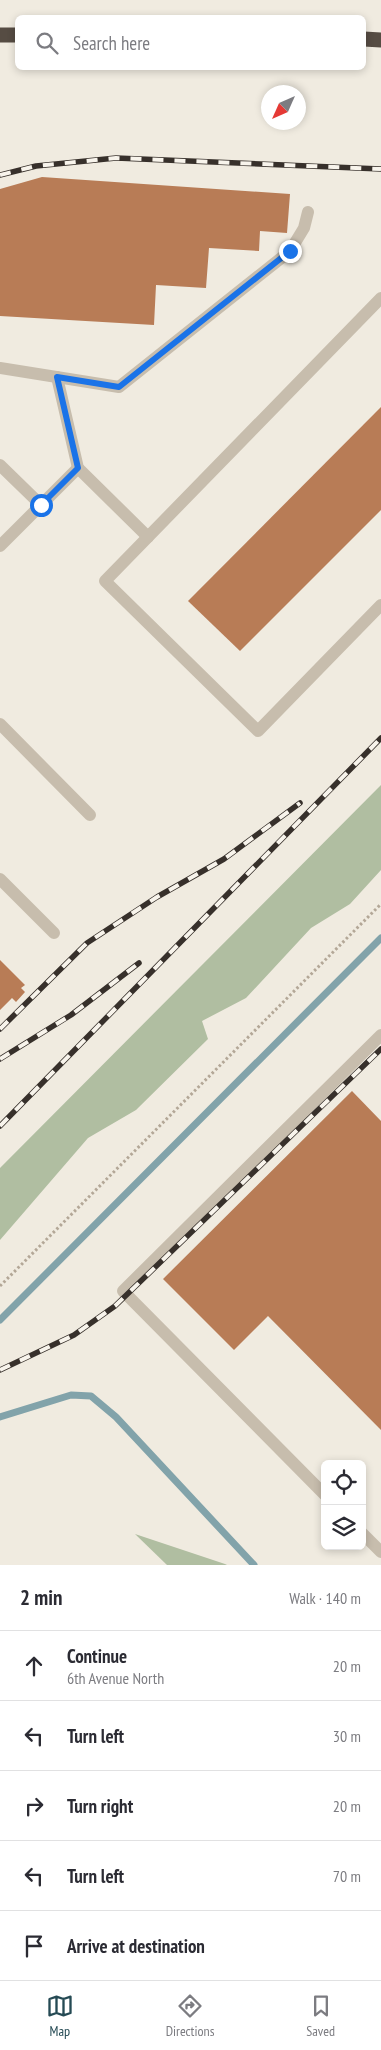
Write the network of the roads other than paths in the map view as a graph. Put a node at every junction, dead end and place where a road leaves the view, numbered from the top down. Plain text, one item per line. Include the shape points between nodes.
1 (0, 35) edge
2 (15, 35) edge
3 (366, 40) edge
4 (381, 40) edge
5 (308, 212) dead end
6 (381, 298) edge
7 (0, 368) edge
8 (57, 377) junction
9 (0, 465) edge
10 (78, 468) junction
11 (41, 505) junction
12 (148, 537) junction
13 (0, 546) edge
14 (381, 605) edge
15 (0, 724) edge
16 (90, 815) dead end
17 (0, 879) edge
18 (54, 933) dead end
19 (379, 1041) edge
20 (321, 1491) edge
21 (366, 1537) edge
22 (381, 1552) edge

1 - 2 highway
3 - 4 highway
5 - 8 street via 304,228 290,251 119,387
6 - 12 street
7 - 8 street
8 - 10 street
9 - 11 street
10 - 11 street
10 - 12 street
11 - 13 street
12 - 14 street via 105,581 258,731
15 - 16 street
17 - 18 street
19 - 20 street via 123,1291
21 - 22 street

